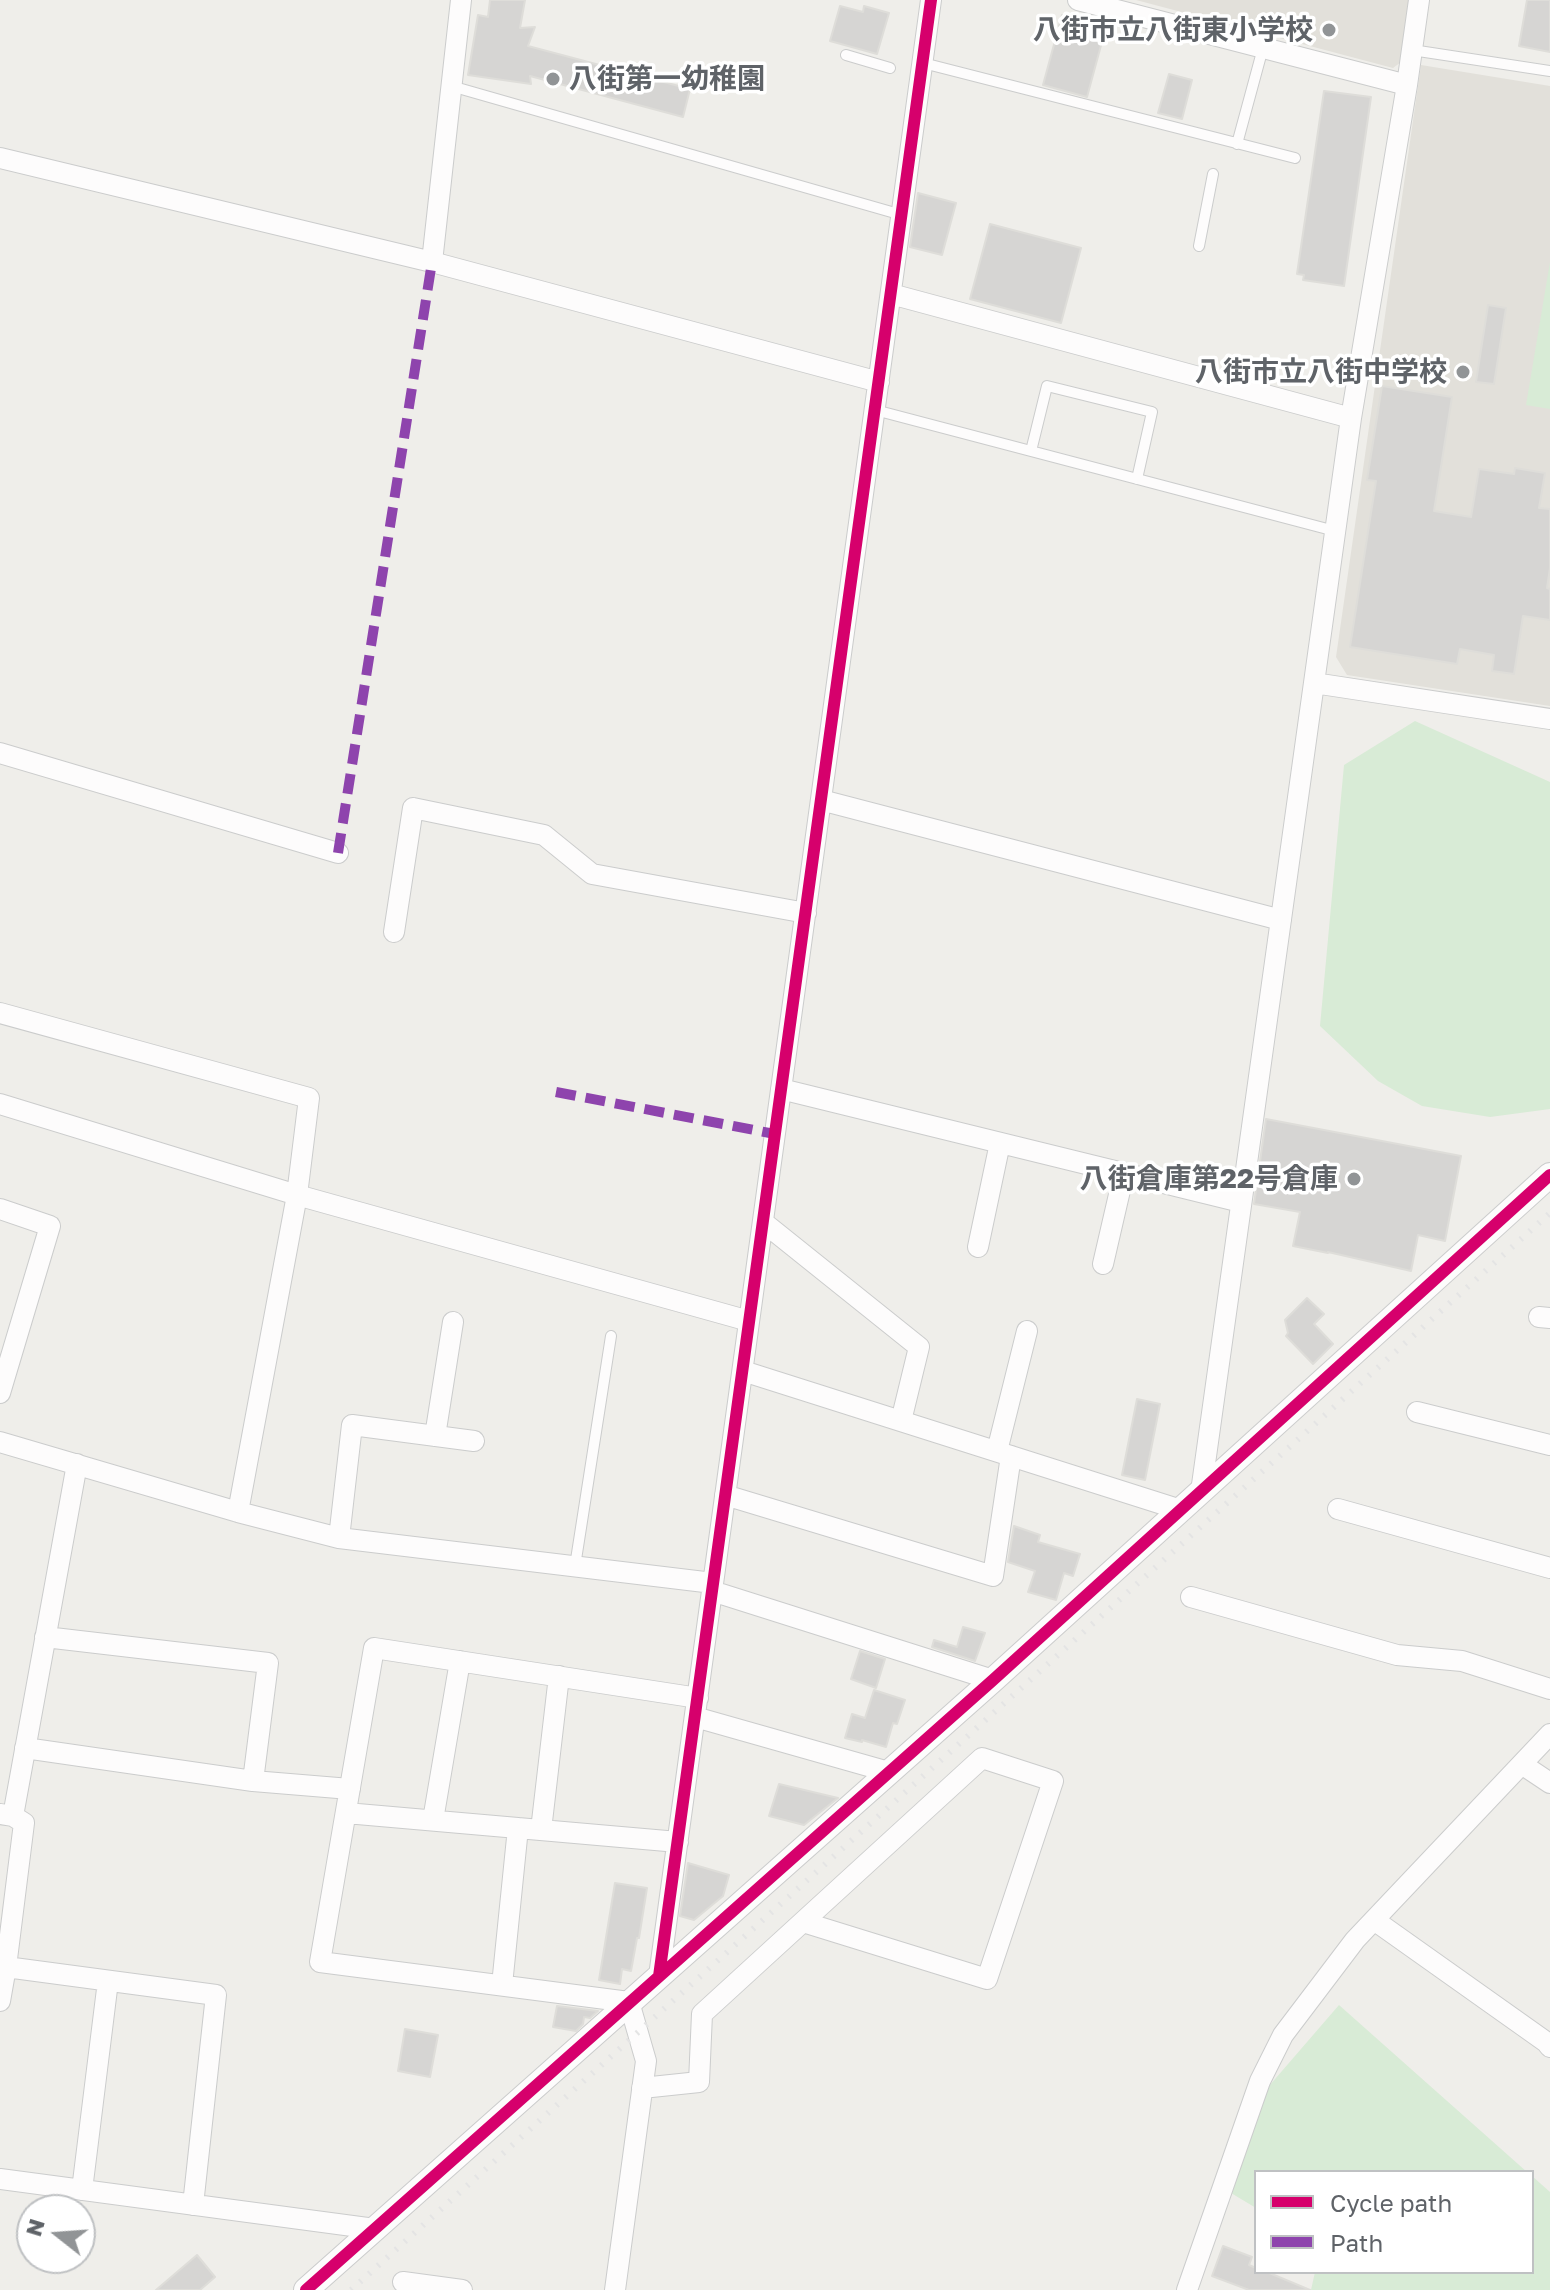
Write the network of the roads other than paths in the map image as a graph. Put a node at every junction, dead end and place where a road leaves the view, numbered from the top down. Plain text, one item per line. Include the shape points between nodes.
1 (461, 0) edge
2 (1078, 0) edge
3 (1419, 0) edge
4 (929, 1) edge
5 (1104, 3) edge
6 (1263, 48) junction
7 (1412, 50) junction
8 (846, 55) dead end
9 (923, 63) junction
10 (890, 68) dead end
11 (1550, 71) edge
12 (1407, 85) junction
13 (451, 86) junction
14 (1237, 144) junction
15 (0, 158) edge
16 (1295, 158) dead end
17 (1213, 174) dead end
18 (902, 215) junction
19 (1199, 246) dead end
20 (432, 262) junction
21 (891, 294) junction
22 (879, 382) junction
23 (875, 410) junction
24 (1351, 418) junction
25 (1031, 451) junction
26 (1137, 479) junction
27 (1335, 531) junction
28 (1314, 683) junction
29 (1550, 719) edge
30 (0, 753) edge
31 (821, 800) junction
32 (338, 853) dead end
33 (806, 913) junction
34 (1281, 920) junction
35 (394, 932) dead end
36 (0, 1013) edge
37 (781, 1089) junction
38 (0, 1104) edge
39 (1000, 1143) junction
40 (1124, 1173) junction
41 (1550, 1175) edge
42 (297, 1195) junction
43 (1241, 1202) junction
44 (0, 1209) edge
45 (763, 1222) junction
46 (978, 1247) dead end
47 (1103, 1264) dead end
48 (749, 1321) junction
49 (453, 1322) dead end
50 (1027, 1331) dead end
51 (611, 1336) dead end
52 (743, 1371) junction
53 (0, 1393) edge
54 (1417, 1412) dead end
55 (901, 1421) junction
56 (435, 1436) junction
57 (474, 1441) dead end
58 (0, 1442) edge
59 (1550, 1445) edge
60 (1004, 1454) junction
61 (77, 1464) junction
62 (1201, 1492) junction
63 (725, 1495) junction
64 (1338, 1509) dead end
65 (1181, 1510) junction
66 (238, 1512) junction
67 (339, 1538) junction
68 (575, 1566) junction
69 (1550, 1568) edge
70 (713, 1587) junction
71 (1191, 1597) dead end
72 (45, 1637) junction
73 (460, 1661) junction
74 (559, 1676) junction
75 (993, 1680) junction
76 (1550, 1689) edge
77 (696, 1708) junction
78 (1550, 1734) edge
79 (25, 1748) junction
80 (1523, 1765) junction
81 (889, 1772) junction
82 (253, 1781) junction
83 (1550, 1783) edge
84 (350, 1789) junction
85 (346, 1813) junction
86 (6, 1815) edge
87 (433, 1820) junction
88 (518, 1828) junction
89 (541, 1830) junction
90 (678, 1842) junction
91 (1374, 1920) junction
92 (803, 1922) junction
93 (6, 1967) junction
94 (659, 1976) junction
95 (108, 1981) junction
96 (502, 1985) junction
97 (0, 2001) edge
98 (629, 2002) junction
99 (1550, 2047) edge
100 (642, 2088) junction
101 (0, 2179) edge
102 (82, 2190) junction
103 (193, 2205) junction
104 (375, 2229) junction
105 (403, 2282) dead end
106 (306, 2290) edge
107 (462, 2290) edge
108 (615, 2290) edge
109 (1187, 2290) edge

1 - 13 street
2 - 5 street
3 - 7 street
4 - 9 street
5 - 6 street
6 - 12 street
6 - 14 lane
7 - 11 lane
7 - 12 street
8 - 10 lane
9 - 14 lane
9 - 18 street
12 - 24 street
13 - 18 lane
13 - 20 street
14 - 16 lane
15 - 20 street
17 - 19 lane
18 - 21 street
20 - 22 street
21 - 22 street
21 - 24 street
22 - 23 street
23 - 25 lane
23 - 31 street
24 - 27 street
25 - 26 lane
25 - 26 lane via 1047,386 1152,412
26 - 27 lane
27 - 28 street
28 - 29 street
28 - 34 street
30 - 32 street
31 - 33 street
31 - 34 street
33 - 35 street via 592,874 544,835 413,808
33 - 37 street
34 - 43 street
36 - 42 street via 309,1098
37 - 39 street
37 - 45 street
38 - 42 street
39 - 40 street
39 - 46 street
40 - 43 street
40 - 47 street
41 - 62 street
42 - 48 street
42 - 66 street
43 - 62 street
44 - 53 street via 50,1226
45 - 48 street
45 - 55 street via 919,1347
48 - 52 street
49 - 56 street
50 - 60 street
51 - 68 lane
52 - 55 street
52 - 63 street
54 - 59 street
55 - 60 street
56 - 57 street
56 - 67 street via 352,1425
58 - 61 street
60 - 63 street via 993,1576
60 - 65 street
61 - 66 street
61 - 72 street
62 - 65 street
63 - 70 street
64 - 69 street
65 - 75 street
66 - 67 street
67 - 68 street
68 - 70 street
70 - 75 street
70 - 77 street
71 - 76 street via 1397,1655 1462,1661
72 - 79 street
72 - 82 street via 268,1663
73 - 74 street
73 - 84 street via 374,1648
73 - 87 street
74 - 77 street
74 - 89 street
75 - 81 street
77 - 81 street
77 - 90 street
78 - 80 street
79 - 82 street
79 - 86 street
80 - 83 street
80 - 91 street
81 - 94 street
82 - 84 street
84 - 85 street
85 - 87 street
85 - 96 street via 320,1962
86 - 93 street via 24,1823
87 - 88 street
88 - 89 street
88 - 96 street
89 - 90 street
90 - 94 street
91 - 99 street
91 - 109 street via 1283,2035 1260,2081
92 - 92 street via 982,1758 1053,1781 987,1979
92 - 100 street via 702,2014 699,2082
93 - 95 street
93 - 97 street
94 - 98 street
95 - 102 street
95 - 103 street via 216,1995
96 - 98 street
98 - 100 street via 646,2061
98 - 104 street
100 - 108 street
101 - 102 street
102 - 103 street
103 - 104 street
104 - 106 street
105 - 107 street

